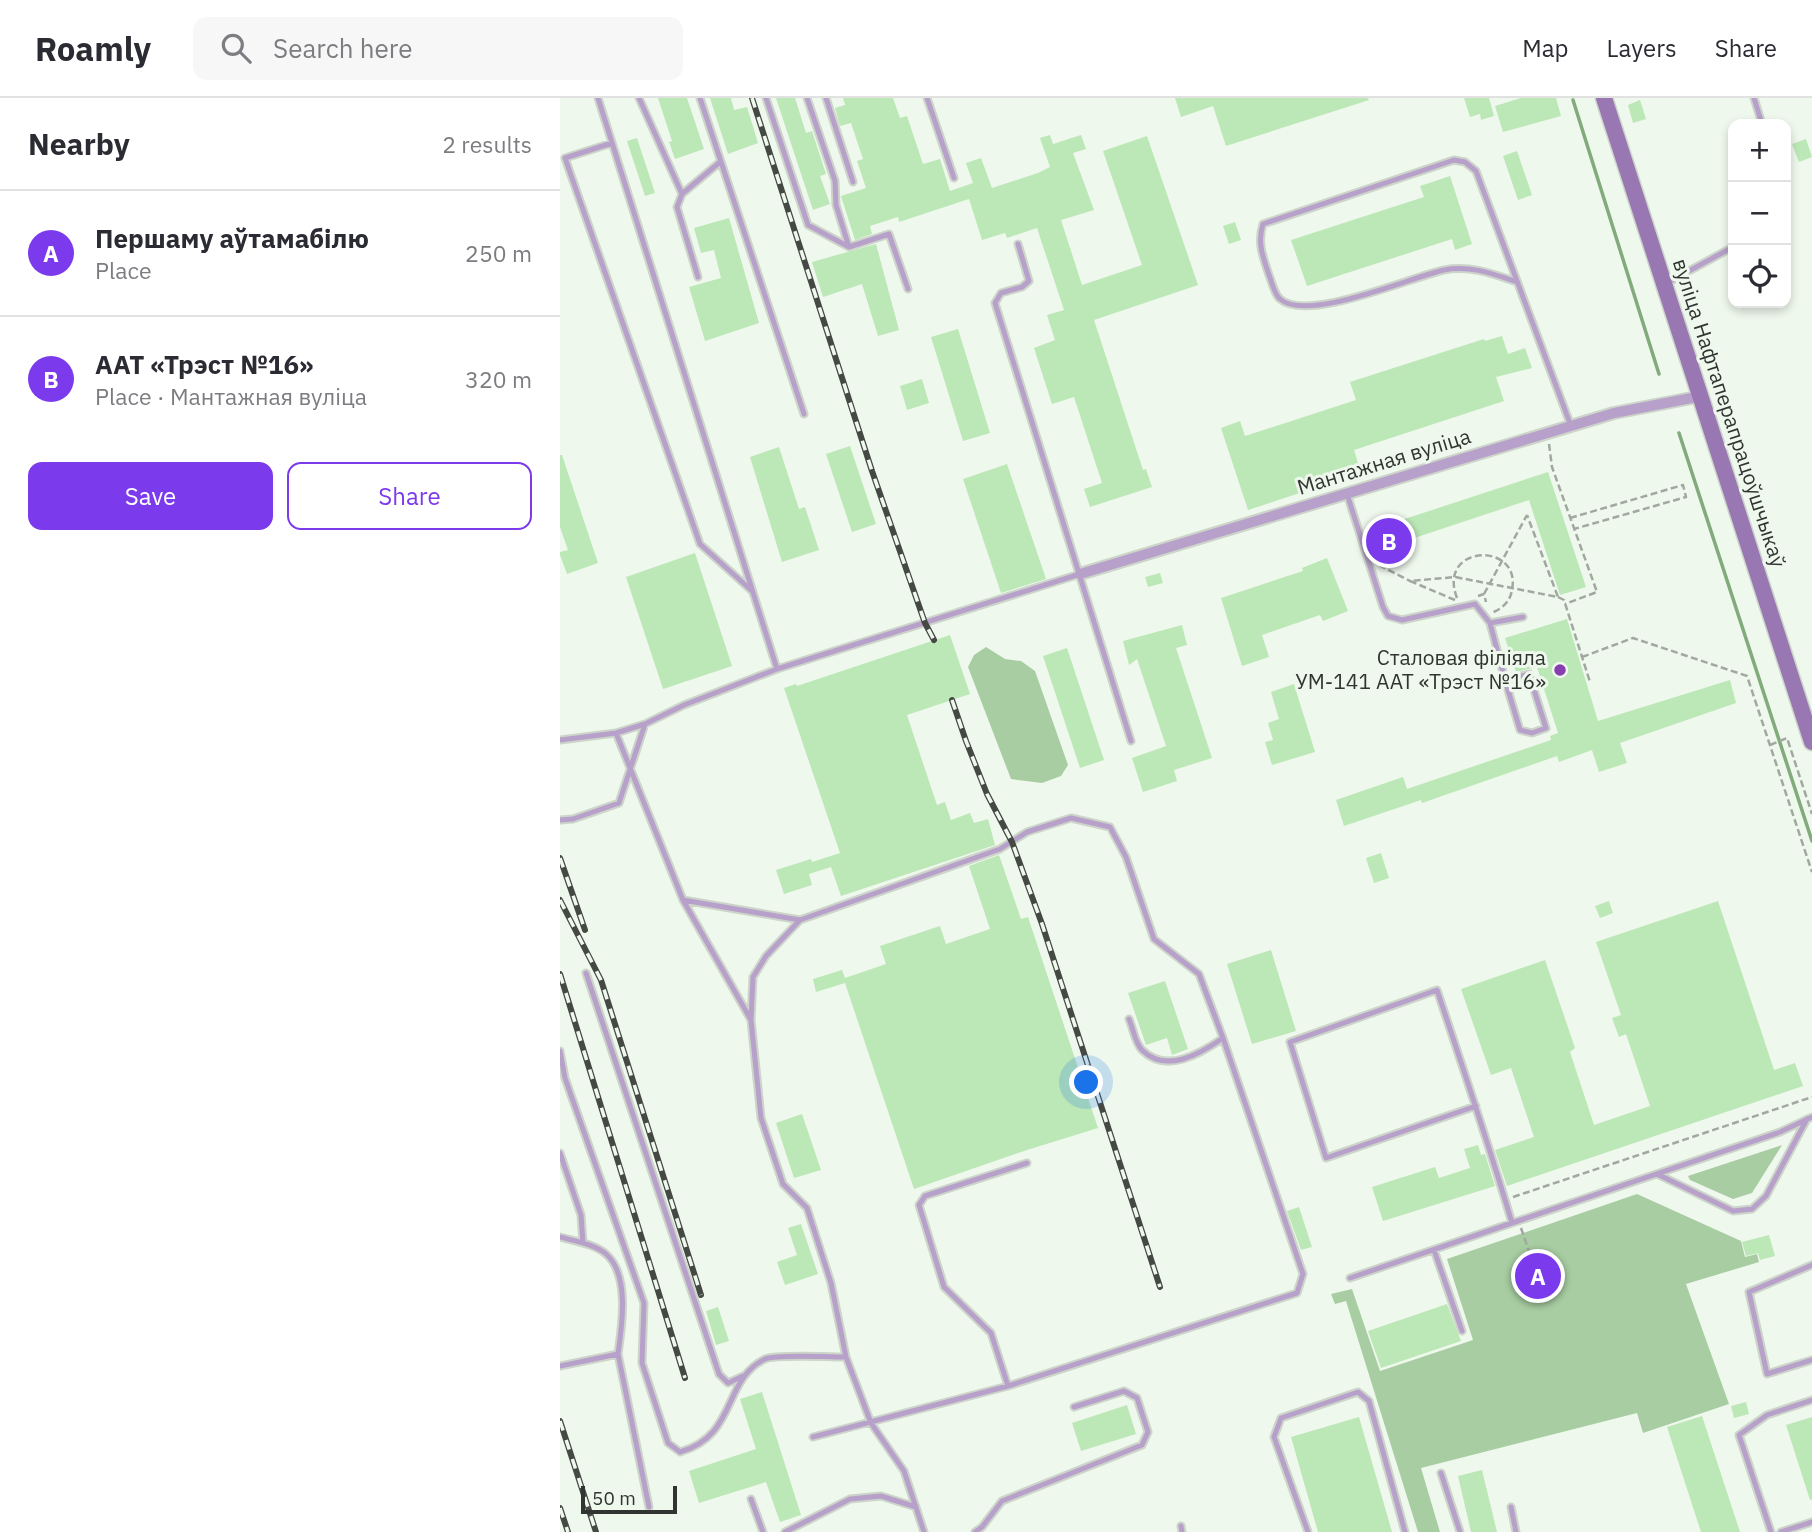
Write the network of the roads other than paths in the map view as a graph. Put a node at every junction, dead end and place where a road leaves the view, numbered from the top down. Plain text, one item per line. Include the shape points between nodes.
1 (598, 98) edge
2 (639, 98) edge
3 (700, 98) edge
4 (766, 98) edge
5 (807, 98) edge
6 (826, 98) edge
7 (927, 98) edge
8 (1604, 98) edge
9 (1754, 98) edge
10 (1760, 119) edge
11 (612, 143) junction
12 (720, 162) junction
13 (954, 178) dead end
14 (853, 182) dead end
15 (682, 194) junction
16 (1018, 244) dead end
17 (849, 247) junction
18 (1728, 250) edge
19 (698, 277) dead end
20 (1517, 282) junction
21 (1665, 284) junction
22 (908, 289) dead end
23 (1702, 396) junction
24 (804, 414) dead end
25 (1571, 426) junction
26 (1346, 494) junction
27 (1080, 575) junction
28 (754, 593) junction
29 (1522, 617) dead end
30 (1490, 623) junction
31 (777, 668) junction
32 (1505, 680) junction
33 (645, 724) junction
34 (616, 733) junction
35 (560, 740) edge
36 (1130, 741) dead end
37 (1812, 742) edge
38 (631, 765) junction
39 (560, 820) edge
40 (682, 900) junction
41 (800, 920) junction
42 (586, 973) dead end
43 (1129, 1019) dead end
44 (751, 1020) junction
45 (1223, 1038) junction
46 (560, 1051) edge
47 (1476, 1106) junction
48 (1810, 1117) edge
49 (560, 1153) edge
50 (1027, 1163) dead end
51 (1657, 1174) junction
52 (1515, 1222) junction
53 (560, 1237) edge
54 (583, 1243) junction
55 (1434, 1250) junction
56 (1812, 1265) edge
57 (1350, 1278) dead end
58 (1462, 1331) dead end
59 (618, 1354) junction
60 (846, 1357) junction
61 (1812, 1360) edge
62 (560, 1366) edge
63 (743, 1377) junction
64 (1008, 1387) junction
65 (1812, 1400) edge
66 (1074, 1407) dead end
67 (871, 1423) junction
68 (813, 1437) dead end
69 (1441, 1473) dead end
70 (751, 1499) dead end
71 (649, 1507) dead end
72 (916, 1507) junction
73 (1511, 1507) dead end
74 (1812, 1522) edge
75 (763, 1532) edge
76 (785, 1532) edge
77 (924, 1532) edge
78 (975, 1532) edge
79 (1308, 1532) edge
80 (1405, 1532) edge
81 (1460, 1532) edge
82 (1516, 1532) edge
83 (1771, 1532) edge
84 (1781, 1532) edge

1 - 11 lane
2 - 15 lane
3 - 12 lane
4 - 17 lane via 808,225
5 - 17 lane via 835,181 836,205
6 - 14 lane
7 - 13 lane
8 - 21 main road, вуліца Нафтаперапрацоўшчыкаў
9 - 10 lane
11 - 28 lane
11 - 28 lane via 565,158 700,544
12 - 15 lane
12 - 24 lane
15 - 19 lane via 677,208
16 - 27 lane via 1028,281 1001,293 995,303
17 - 22 lane via 889,234
18 - 21 lane
20 - 20 lane via 1476,170 1454,160 1263,224 1259,237 1278,298 1289,305 1361,297 1445,270 1476,268
20 - 25 lane
21 - 23 main road, вуліца Нафтаперапрацоўшчыкаў
23 - 25 street, Мантажная вуліца
23 - 37 main road, вуліца Нафтаперапрацоўшчыкаў
25 - 26 street, Мантажная вуліца
26 - 27 street, Мантажная вуліца
26 - 30 lane via 1388,615 1402,620 1475,604
27 - 31 lane
27 - 36 lane
28 - 31 lane
29 - 30 lane
30 - 32 lane
31 - 33 lane
32 - 32 lane via 1520,730 1532,733 1546,728 1529,674
33 - 34 lane
33 - 38 lane
34 - 35 lane
34 - 38 lane
38 - 39 lane via 619,803 573,820
38 - 40 lane
40 - 41 lane
40 - 44 lane
41 - 44 lane via 753,977
41 - 45 lane via 1000,849 1027,832 1070,818 1110,827 1126,857 1154,939 1199,974
42 - 63 lane via 719,1374 727,1382
43 - 45 lane via 1140,1049 1156,1059 1174,1062 1204,1052
44 - 60 lane via 761,1118 783,1184 807,1208 831,1283
45 - 64 lane via 1303,1274 1297,1293
46 - 63 lane via 565,1078 644,1303 642,1363 668,1443 680,1452 698,1447 721,1424
47 - 47 lane via 1437,990 1290,1042 1326,1158
47 - 52 lane
48 - 51 lane via 1780,1132
48 - 51 lane via 1766,1196 1752,1209 1733,1211
49 - 54 lane via 581,1215
50 - 64 lane via 925,1196 919,1205 944,1287 991,1334
51 - 52 lane
52 - 55 lane
53 - 54 lane
54 - 59 lane via 606,1253 618,1270 624,1306
55 - 57 lane
55 - 58 lane
56 - 61 lane via 1749,1292 1766,1374
59 - 62 lane
59 - 71 lane
60 - 63 lane via 766,1358
60 - 67 lane
64 - 67 lane
65 - 83 lane via 1767,1415 1739,1435
66 - 78 lane via 1124,1391 1137,1398 1148,1432 1142,1445 1002,1501
67 - 68 lane
67 - 72 lane via 904,1471
69 - 81 lane
70 - 75 lane
72 - 76 lane via 881,1496 850,1499
72 - 77 lane
73 - 82 lane
74 - 84 lane
79 - 80 lane via 1274,1437 1282,1418 1358,1392 1369,1401

